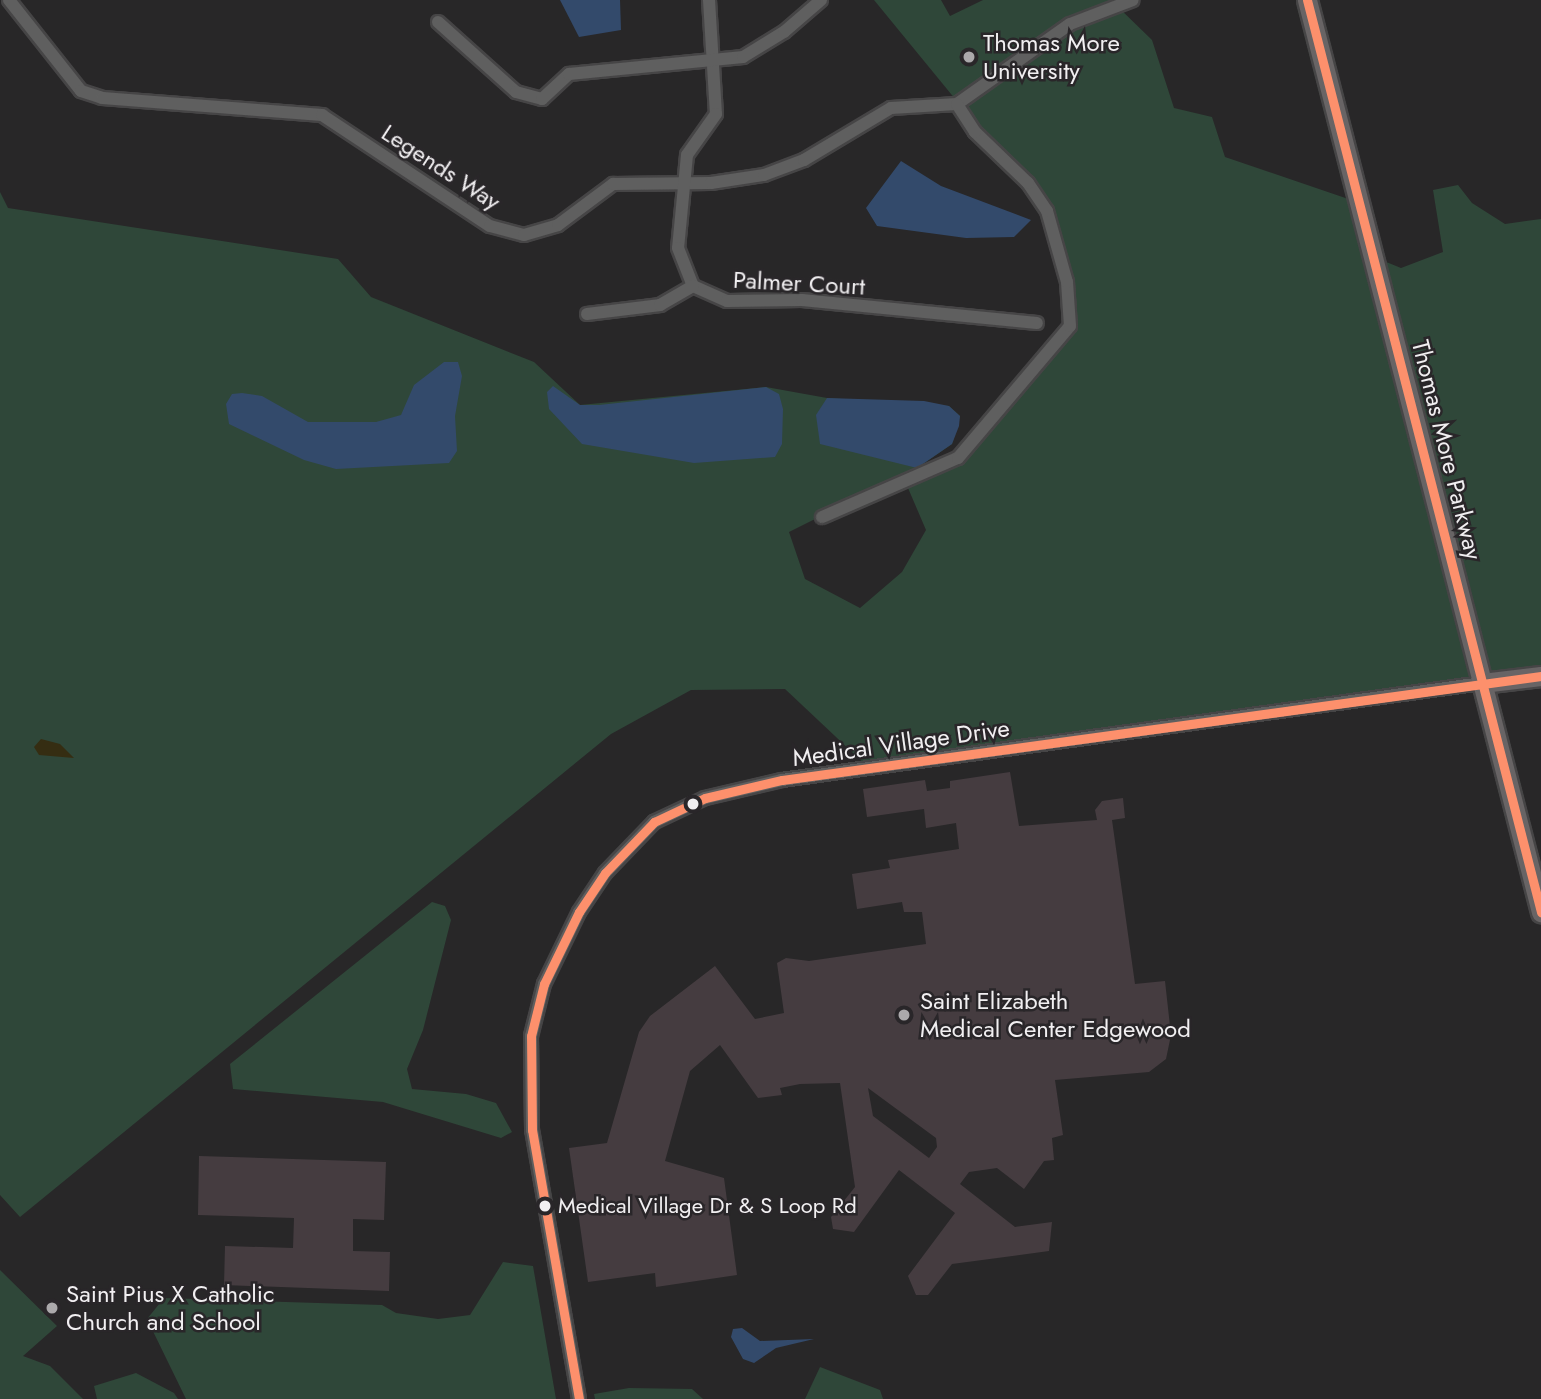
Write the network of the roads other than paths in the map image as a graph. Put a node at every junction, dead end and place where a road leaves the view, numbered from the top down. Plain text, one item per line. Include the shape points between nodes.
1 (9, 0) edge
2 (709, 0) edge
3 (821, 0) edge
4 (1133, 0) edge
5 (1307, 0) edge
6 (438, 22) dead end
7 (717, 59) junction
8 (957, 104) junction
9 (686, 184) junction
10 (693, 286) junction
11 (587, 314) dead end
12 (1037, 324) dead end
13 (822, 517) dead end
14 (1541, 676) edge
15 (1482, 683) junction
16 (1541, 912) edge
17 (579, 1399) edge

1 - 9 street, Legends Way via 81,91 102,98 322,115 507,233 546,231 613,184
2 - 7 street
3 - 7 street via 757,50 730,61
4 - 8 street via 1070,24
5 - 15 street, Thomas More Parkway
6 - 7 street via 531,100 541,99 569,74
7 - 9 street via 716,114 687,155
8 - 9 street, Legends Way via 891,108 791,166 745,179
8 - 13 street via 975,132 1028,183 1047,211 1068,282 1070,326 958,458
9 - 10 street via 678,248
10 - 11 street via 660,305
10 - 12 street, Palmer Court via 727,301 802,300 939,318 995,315
14 - 15 street
15 - 16 street, Thomas More Parkway
15 - 17 street, Medical Village Drive via 768,783 683,805 654,822 605,873 579,912 544,984 531,1036 532,1130

